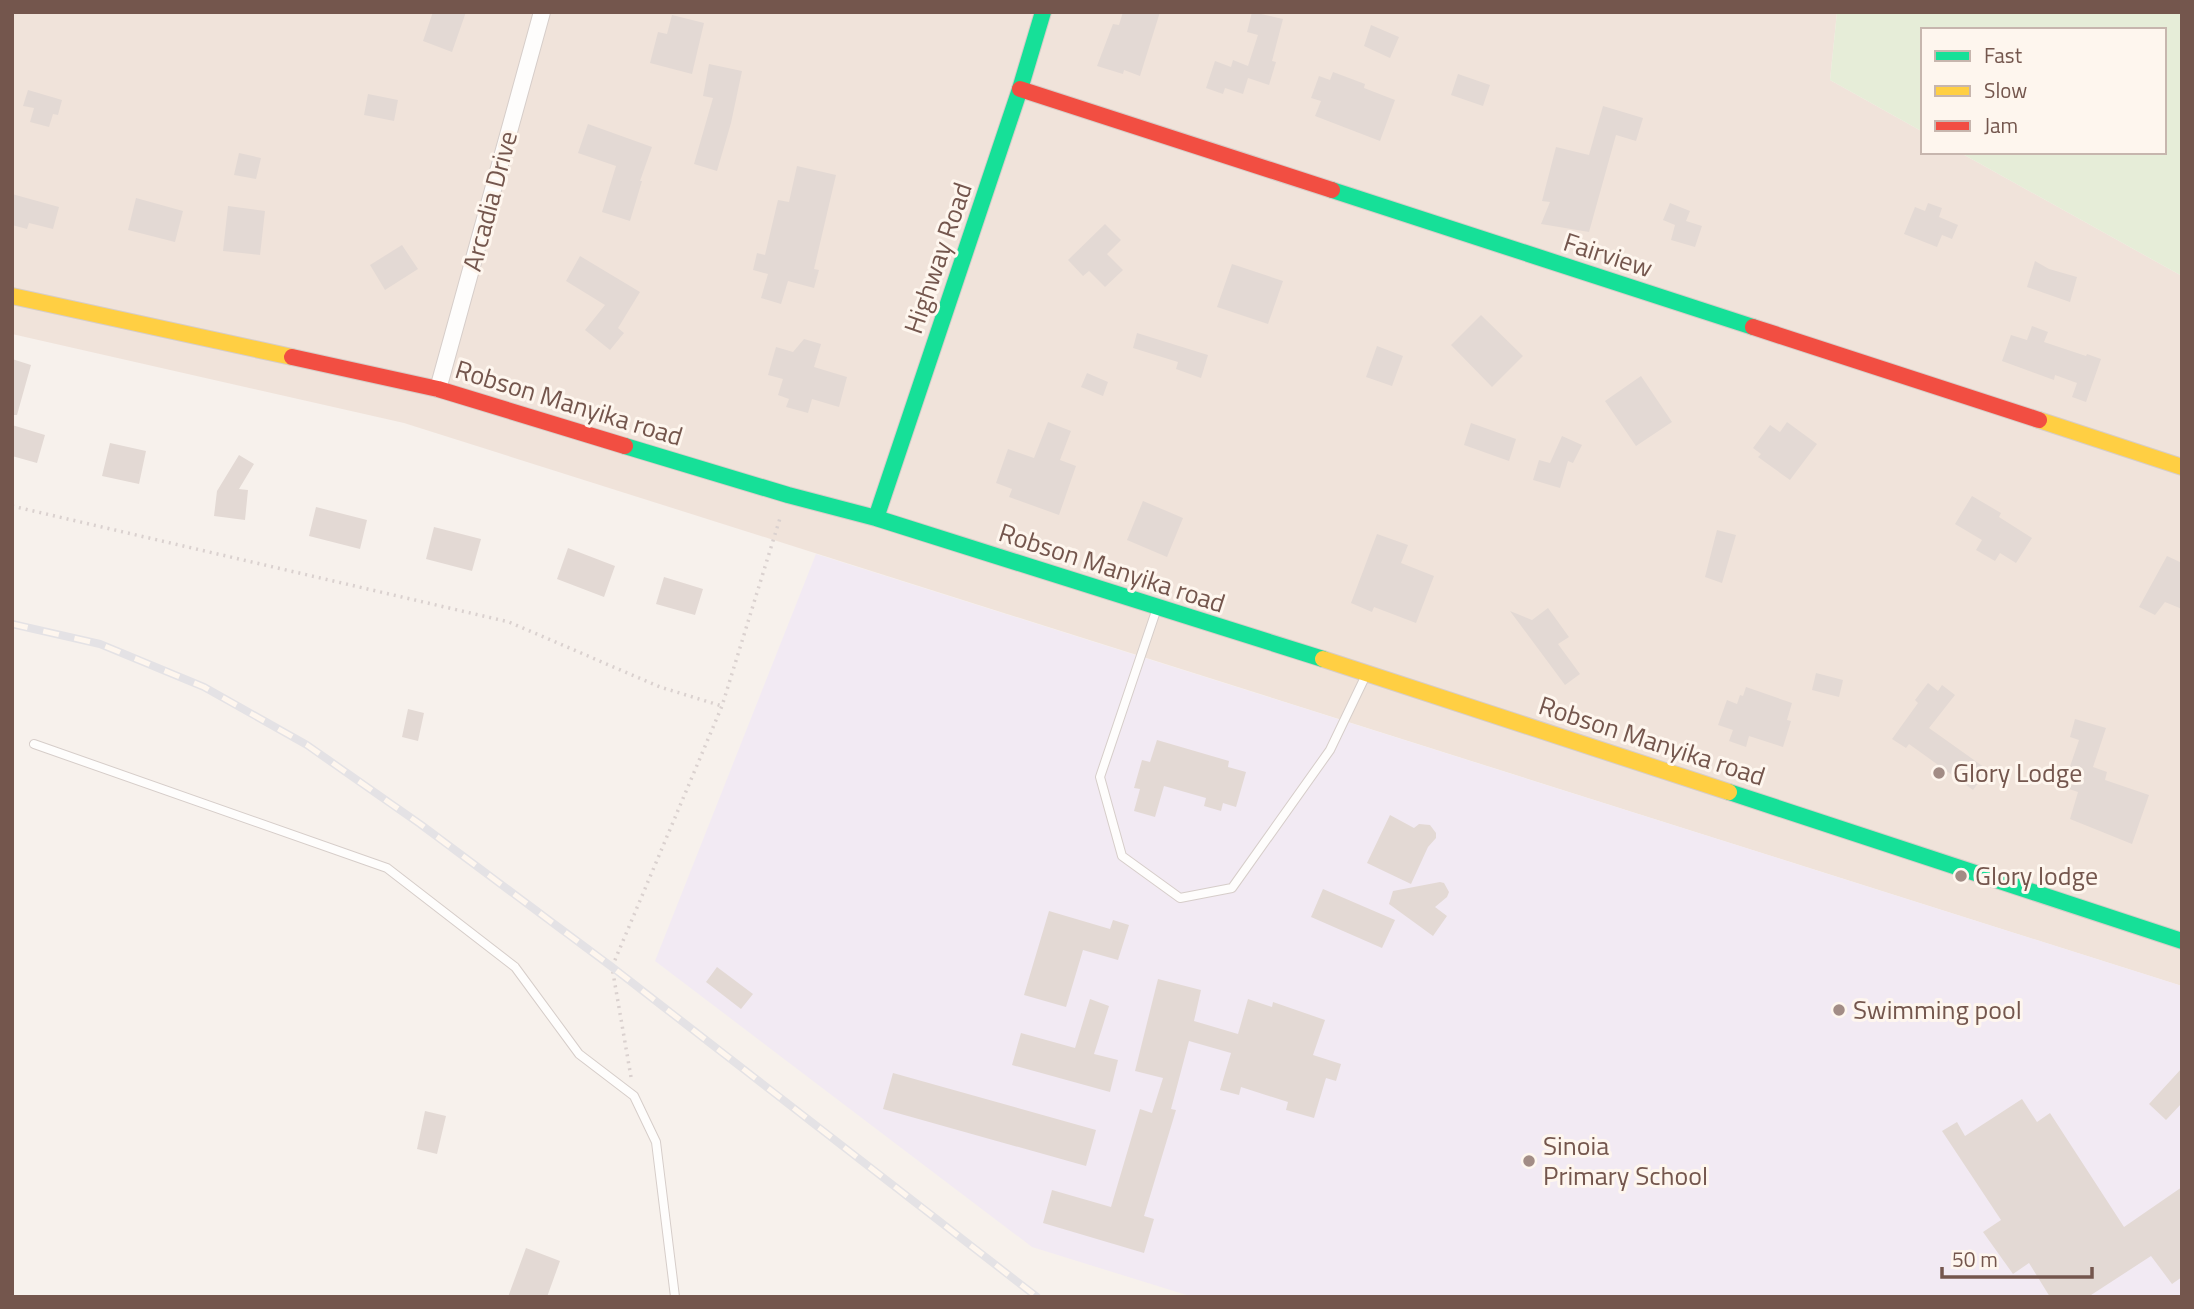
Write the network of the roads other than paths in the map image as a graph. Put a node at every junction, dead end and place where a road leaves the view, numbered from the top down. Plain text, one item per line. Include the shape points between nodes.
1 (542, 12) edge
2 (1043, 12) edge
3 (1020, 89) junction
4 (12, 296) edge
5 (439, 389) junction
6 (2182, 467) edge
7 (876, 518) junction
8 (1157, 608) junction
9 (1367, 672) junction
10 (34, 744) dead end
11 (2182, 941) edge
12 (676, 1297) edge

1 - 5 street, Arcadia Drive
2 - 3 street, Highway Road
3 - 6 street, Fairview
3 - 7 street, Highway Road
4 - 5 street, Robson Manyika road
5 - 7 street, Robson Manyika road
7 - 8 street, Robson Manyika road
8 - 9 street, Robson Manyika road
8 - 9 lane via 1100,776 1122,856 1180,898 1232,888 1330,750
9 - 11 street, Robson Manyika road
10 - 12 lane via 387,868 515,967 579,1054 634,1096 656,1142

